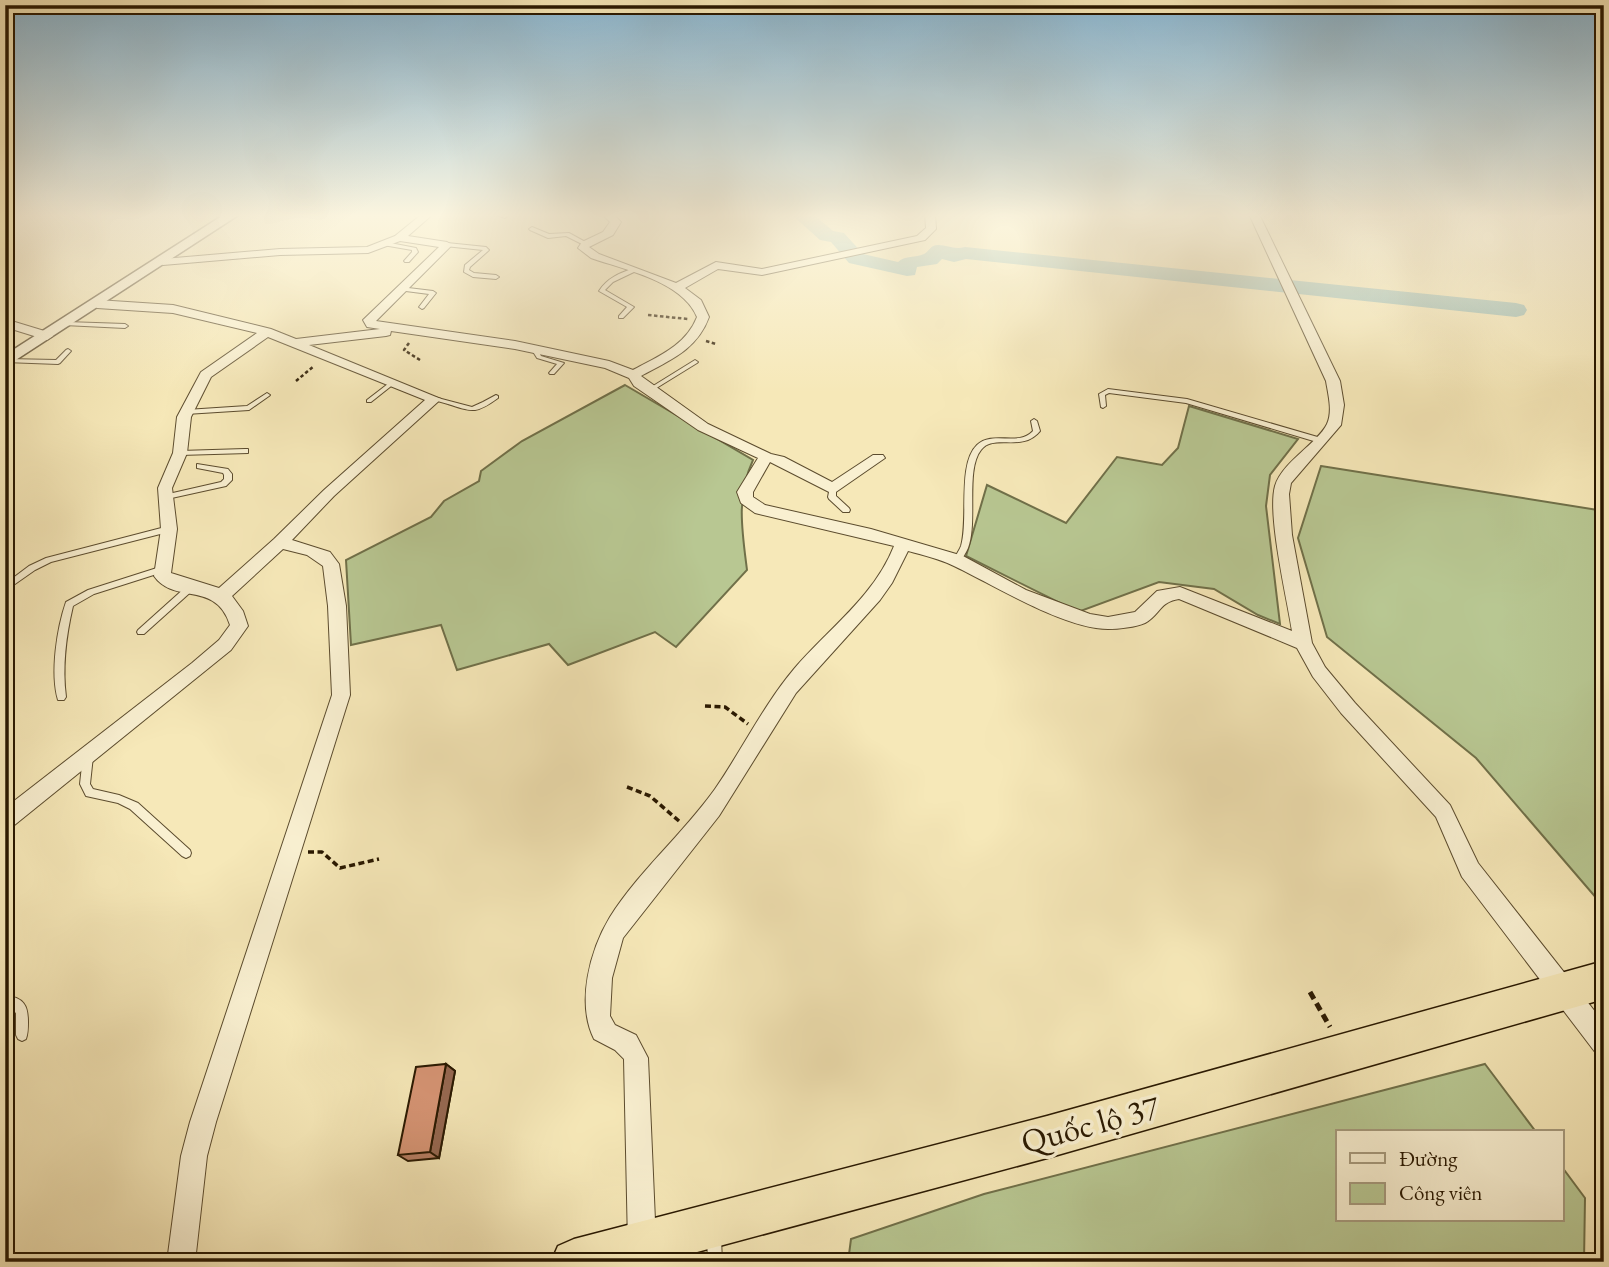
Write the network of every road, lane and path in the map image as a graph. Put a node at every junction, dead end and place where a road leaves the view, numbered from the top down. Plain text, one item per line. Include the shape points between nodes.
1 (146, 273) edge
2 (417, 273) edge
3 (470, 273) edge
4 (627, 273) edge
5 (642, 273) edge
6 (702, 273) edge
7 (1282, 273) edge
8 (496, 277) dead end
9 (678, 287) junction
10 (400, 289) junction
11 (97, 304) junction
12 (422, 307) dead end
13 (648, 316) dead end
14 (621, 317) dead end
15 (704, 321) junction
16 (5, 323) edge
17 (66, 324) junction
18 (125, 326) dead end
19 (410, 330) junction
20 (267, 332) junction
21 (426, 332) junction
22 (47, 336) junction
23 (292, 342) junction
24 (535, 349) junction
25 (68, 351) dead end
26 (326, 355) junction
27 (419, 360) dead end
28 (6, 361) edge
29 (695, 362) dead end
30 (552, 373) dead end
31 (634, 375) junction
32 (296, 381) dead end
33 (393, 382) junction
34 (648, 391) junction
35 (267, 395) dead end
36 (496, 397) dead end
37 (434, 398) junction
38 (369, 401) dead end
39 (1102, 406) dead end
40 (186, 412) junction
41 (1034, 421) dead end
42 (1319, 440) junction
43 (245, 451) dead end
44 (180, 453) junction
45 (766, 457) junction
46 (878, 458) dead end
47 (200, 466) dead end
48 (833, 489) junction
49 (167, 497) junction
50 (846, 510) dead end
51 (169, 529) junction
52 (281, 543) junction
53 (902, 543) junction
54 (957, 560) junction
55 (160, 570) junction
56 (5, 588) edge
57 (190, 588) junction
58 (222, 595) junction
59 (141, 632) dead end
60 (1303, 643) junction
61 (61, 696) dead end
62 (705, 706) dead end
63 (761, 733) junction
64 (89, 755) junction
65 (628, 787) dead end
66 (5, 820) edge
67 (690, 837) junction
68 (186, 853) dead end
69 (292, 853) junction
70 (379, 859) dead end
71 (1604, 980) edge
72 (1310, 992) dead end
73 (1563, 992) junction
74 (5, 1001) edge
75 (22, 1035) dead end
76 (1604, 1043) edge
77 (1345, 1053) junction
78 (714, 1244) edge
79 (649, 1249) edge
80 (181, 1262) edge
81 (573, 1262) edge

1 - 11 street
2 - 10 street
3 - 8 lane
4 - 14 lane via 602,291 631,307
5 - 9 street
6 - 9 street
7 - 42 street via 1333,380 1334,425
9 - 15 street via 703,309
10 - 12 lane via 433,293
10 - 19 street via 369,322
11 - 17 street
11 - 20 street via 173,309
13 - 15 path
15 - 31 street via 682,348
16 - 22 street
17 - 18 lane
17 - 22 street
19 - 21 street
19 - 23 street
20 - 23 street
20 - 40 street via 206,375
21 - 24 street
21 - 27 path via 404,350
22 - 28 street
23 - 26 street
24 - 30 lane via 539,357 561,363
24 - 31 street
25 - 28 lane via 58,362
26 - 32 path
26 - 33 street
29 - 34 lane
31 - 34 street
33 - 37 street
33 - 38 lane
34 - 45 street via 704,427
35 - 40 lane via 249,408
36 - 37 lane via 478,410
37 - 52 street via 329,492
39 - 42 lane via 1102,394 1108,391 1172,399
40 - 44 street
41 - 54 lane via 1037,430 1027,439 988,443 976,453 965,545
42 - 60 street via 1284,482 1281,494
43 - 44 lane
44 - 49 street via 165,488
45 - 48 street
45 - 53 street via 745,492 746,499 760,509
46 - 48 street
47 - 49 lane via 225,471 228,481
48 - 50 lane via 832,497
49 - 51 street
51 - 55 street
51 - 56 lane via 49,560
52 - 58 street
52 - 69 street via 311,550 331,564 341,656 341,695
53 - 54 street
53 - 63 street via 893,565 859,613 799,674
54 - 60 street via 1020,594 1088,620 1140,618 1163,595 1180,593
55 - 57 street via 171,583
55 - 61 lane via 91,592 69,604 60,649
57 - 58 street
57 - 59 lane
58 - 64 street via 236,609 239,626 225,645
60 - 73 street via 1348,708 1443,811 1462,858
62 - 63 path via 725,708
63 - 67 street via 729,787
64 - 66 street
64 - 68 lane via 84,771 90,793 134,806
65 - 67 path via 664,805
67 - 79 street via 615,931 603,965 597,1010 600,1026 626,1041 636,1058
69 - 70 path via 322,852 340,868
69 - 80 street via 203,1122 194,1156
71 - 73 highway, Quốc lộ 37
72 - 77 path
73 - 76 street
73 - 77 highway, Quốc lộ 37
74 - 75 lane via 22,1010
77 - 78 highway, Quốc lộ 37 via 1047,1137
78 - 79 highway, Quốc lộ 37
79 - 81 highway, Quốc lộ 37

